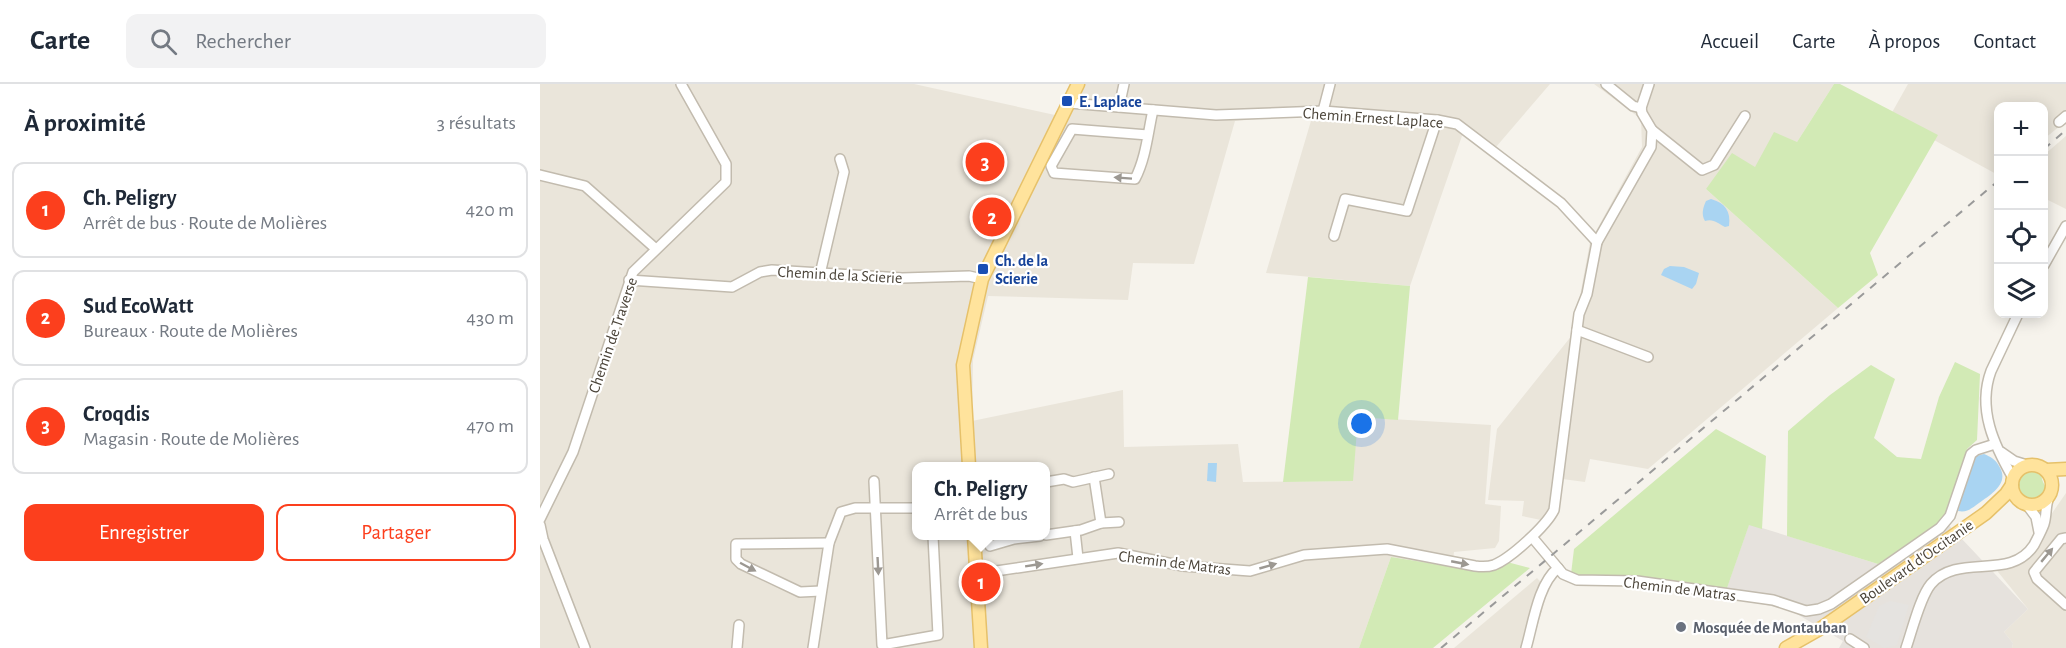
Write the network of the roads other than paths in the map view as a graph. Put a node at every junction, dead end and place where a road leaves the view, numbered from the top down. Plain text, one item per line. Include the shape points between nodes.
1 (681, 84) edge
2 (1078, 84) edge
3 (1124, 84) edge
4 (1330, 84) edge
5 (1606, 84) edge
6 (1649, 84) edge
7 (1069, 103) junction
8 (1119, 107) junction
9 (1641, 108) junction
10 (1153, 110) junction
11 (1323, 111) junction
12 (1745, 116) dead end
13 (1437, 120) junction
14 (1652, 130) junction
15 (1148, 135) junction
16 (840, 159) dead end
17 (540, 175) edge
18 (2066, 226) edge
19 (1334, 236) dead end
20 (1597, 242) junction
21 (657, 249) junction
22 (2044, 264) edge
23 (820, 274) junction
24 (982, 279) junction
25 (629, 280) junction
26 (2016, 318) edge
27 (1577, 330) junction
28 (1648, 357) dead end
29 (1996, 446) junction
30 (969, 462) edge
31 (2027, 465) junction
32 (2066, 469) edge
33 (2046, 470) junction
34 (1109, 474) dead end
35 (1094, 477) junction
36 (2066, 477) edge
37 (874, 481) dead end
38 (1050, 481) edge
39 (2012, 481) junction
40 (2050, 494) junction
41 (2025, 504) junction
42 (875, 508) junction
43 (912, 508) edge
44 (1986, 513) junction
45 (540, 519) edge
46 (1119, 522) dead end
47 (1101, 523) junction
48 (540, 525) edge
49 (1075, 531) junction
50 (2039, 532) junction
51 (1050, 534) edge
52 (1532, 537) junction
53 (2066, 538) edge
54 (541, 540) edge
55 (933, 540) edge
56 (974, 540) edge
57 (1005, 540) edge
58 (829, 543) junction
59 (990, 546) dead end
60 (1078, 558) junction
61 (1558, 568) junction
62 (976, 574) junction
63 (821, 591) junction
64 (2066, 605) edge
65 (739, 625) dead end
66 (1850, 639) dead end
67 (585, 648) edge
68 (737, 648) edge
69 (813, 648) edge
70 (981, 648) edge
71 (1526, 648) edge
72 (1786, 648) edge
73 (1864, 648) edge
74 (1906, 648) edge

1 - 21 street, Chemin de Traverse via 726,164 726,182
2 - 7 main road
3 - 8 street
4 - 11 street
5 - 9 street
6 - 9 street
7 - 8 street, Chemin Ernest Laplace
7 - 24 main road
8 - 10 street, Chemin Ernest Laplace
9 - 14 street
10 - 11 street, Chemin Ernest Laplace via 1216,115
10 - 15 street
11 - 13 street, Chemin Ernest Laplace
12 - 14 street via 1714,165 1702,170
13 - 19 street via 1407,212 1345,199
13 - 20 street, Chemin Ernest Laplace via 1468,130 1561,203
14 - 20 street via 1651,147
15 -> 15 street via 1136,179 1054,173 1051,166 1072,129
16 - 23 street via 844,172
17 - 21 street via 585,186
18 - 22 street
20 - 27 street
21 - 25 street, Chemin de Traverse
23 - 24 street, Chemin de la Scierie
23 - 25 street, Chemin de la Scierie via 772,270 732,286
24 - 30 main road via 963,365
25 - 45 street, Chemin de Traverse via 573,452
26 - 29 street via 1986,388 1988,423
27 - 28 street
27 - 52 street via 1554,510
29 - 31 street via 2009,458
29 - 39 street
29 - 61 street, Chemin de Matras via 1971,454 1950,516 1940,528 1819,609 1806,611 1773,600 1648,582 1577,580
31 - 33 main road
31 - 39 main road via 2018,470
32 - 33 main road
33 - 40 main road via 2052,481
34 - 35 street
35 - 38 street
35 - 47 street
36 - 40 main road
37 - 42 street
39 - 41 main road via 2014,494
39 - 44 main road, Boulevard d'Occitanie via 2006,494
40 - 41 main road via 2039,504
40 - 50 street
41 - 44 main road, Boulevard d'Occitanie
41 - 50 street via 2035,515
42 - 43 street
42 -> 55 street via 882,645 938,635
42 - 58 street via 841,512
44 - 72 main road, Boulevard d'Occitanie via 1823,627
46 - 47 street
47 - 49 street
48 - 54 street
49 - 51 street
49 - 60 street
50 - 74 street via 2028,551 2015,562 1967,567 1932,582 1924,593
60 -> 52 street, Chemin de Matras via 1118,553 1183,566 1250,571 1304,555 1387,549 1490,566
52 - 61 street, Chemin de Matras
64 -> 53 street via 2034,572 2061,538
54 - 67 street
56 - 62 main road
57 - 59 street
58 - 63 street
58 -> 63 street via 736,544 736,559 741,564 800,592
62 -> 60 street, Chemin de Matras
61 - 71 street via 1543,587
62 - 70 main road
63 - 69 street
65 - 68 street
66 - 73 street

